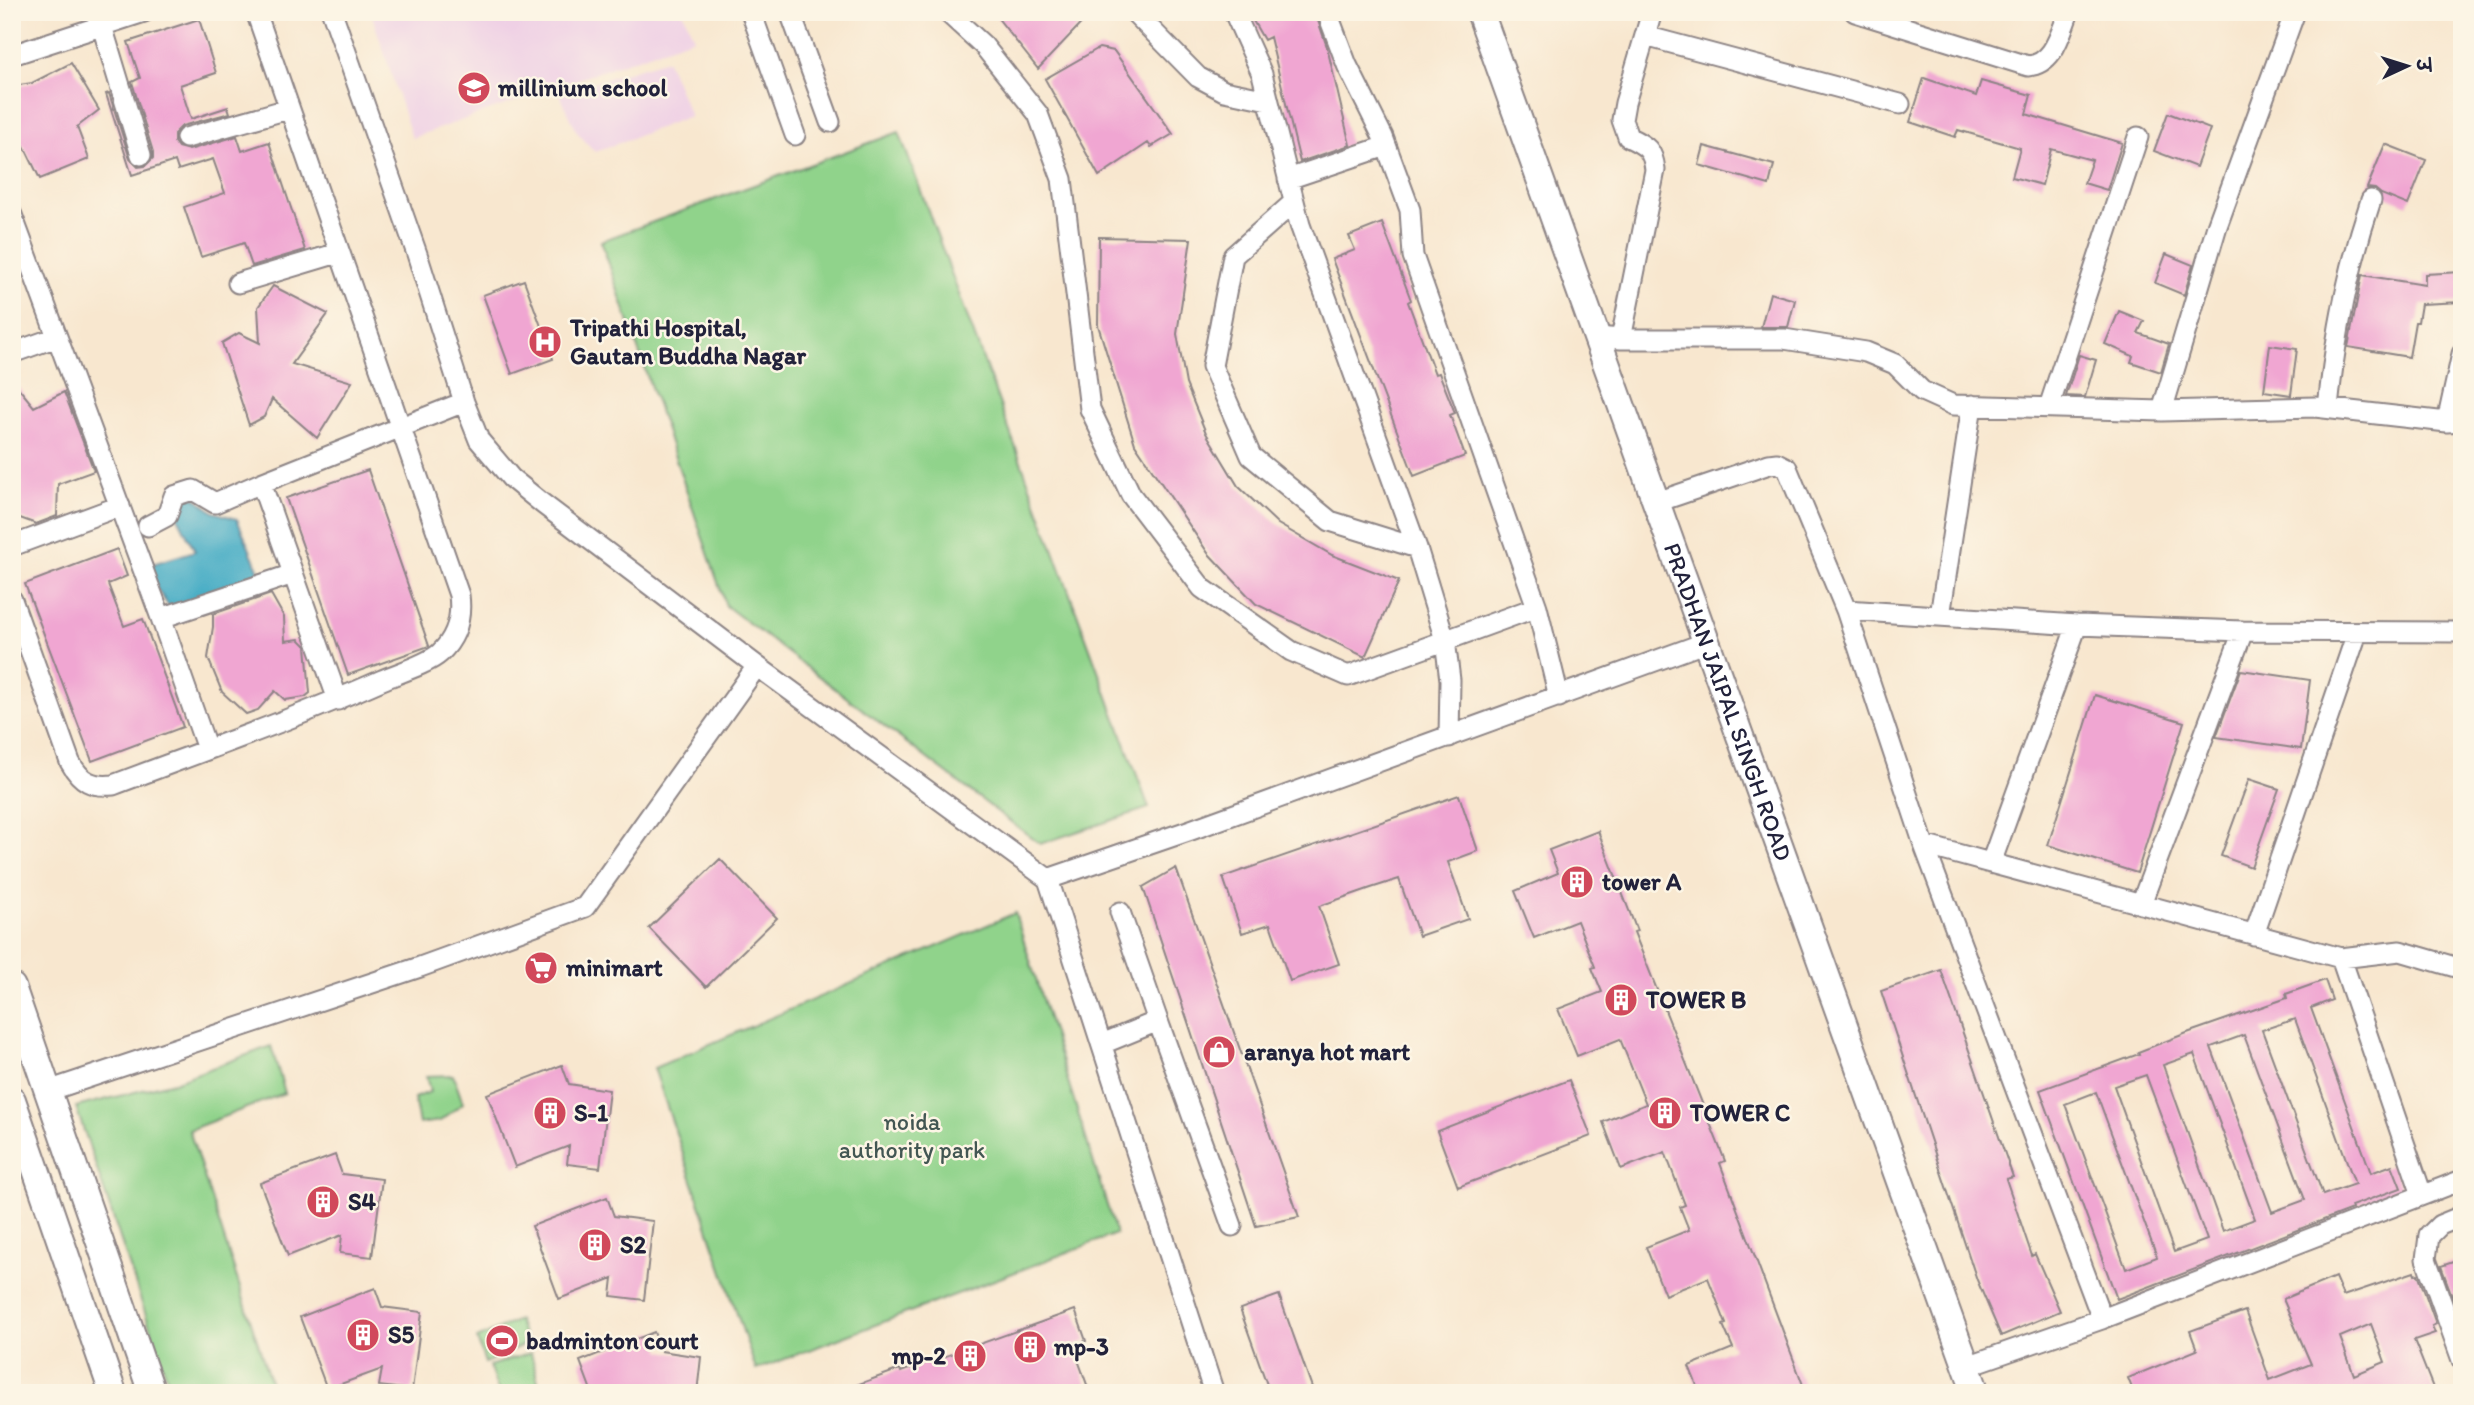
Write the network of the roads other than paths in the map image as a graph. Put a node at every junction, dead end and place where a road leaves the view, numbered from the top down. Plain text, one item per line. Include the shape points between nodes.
1 (144, 12) edge
2 (256, 12) edge
3 (332, 12) edge
4 (751, 12) edge
5 (790, 12) edge
6 (947, 12) edge
7 (1133, 12) edge
8 (1234, 12) edge
9 (1327, 12) edge
10 (1480, 12) edge
11 (1651, 12) edge
12 (1855, 12) edge
13 (2069, 12) edge
14 (2295, 12) edge
15 (102, 26) junction
16 (1645, 36) junction
17 (12, 55) edge
18 (1268, 100) junction
19 (1900, 104) dead end
20 (288, 109) junction
21 (830, 121) dead end
22 (795, 135) dead end
23 (2138, 137) dead end
24 (186, 138) dead end
25 (1386, 146) junction
26 (141, 155) dead end
27 (1288, 179) junction
28 (2371, 200) dead end
29 (1294, 202) junction
30 (12, 215) edge
31 (338, 253) junction
32 (238, 283) dead end
33 (57, 337) junction
34 (1609, 338) junction
35 (12, 354) edge
36 (2462, 354) edge
37 (464, 402) junction
38 (1972, 405) junction
39 (2049, 407) junction
40 (2328, 408) junction
41 (2162, 411) junction
42 (2454, 422) edge
43 (399, 428) junction
44 (261, 483) junction
45 (1657, 502) junction
46 (120, 506) junction
47 (148, 526) dead end
48 (12, 546) edge
49 (1417, 548) junction
50 (293, 574) junction
51 (12, 600) edge
52 (1537, 607) junction
53 (1846, 610) junction
54 (1940, 616) junction
55 (161, 618) junction
56 (2077, 625) junction
57 (2243, 631) junction
58 (2462, 632) edge
59 (2357, 633) junction
60 (1445, 640) junction
61 (1707, 642) junction
62 (757, 666) junction
63 (1559, 697) junction
64 (338, 700) junction
65 (1449, 737) junction
66 (207, 749) junction
67 (1924, 845) junction
68 (1991, 863) junction
69 (1048, 879) junction
70 (2141, 904) junction
71 (1120, 912) dead end
72 (2254, 934) junction
73 (2341, 958) junction
74 (2462, 969) edge
75 (12, 987) edge
76 (1158, 1021) junction
77 (1102, 1044) junction
78 (48, 1091) junction
79 (12, 1100) edge
80 (2462, 1180) edge
81 (2422, 1195) junction
82 (2462, 1216) edge
83 (1232, 1226) dead end
84 (2102, 1319) junction
85 (2462, 1360) edge
86 (1967, 1366) junction
87 (113, 1393) edge
88 (152, 1393) edge
89 (1214, 1393) edge
90 (1976, 1393) edge

1 - 15 street
2 - 20 street
3 - 37 street
4 - 22 street
5 - 21 street
6 - 60 street via 983,45 1038,114 1062,179 1090,409 1131,495 1202,588 1291,651 1348,676
7 - 18 street via 1198,77 1224,91
8 - 18 street via 1262,74
9 - 25 street
10 - 34 street, PRADHAN JAIPAL SINGH ROAD
11 - 16 street
12 - 13 street via 2028,66 2047,60
14 - 41 street via 2217,226
15 - 17 street
15 - 26 street
16 - 19 street
16 - 34 street via 1622,120 1628,137 1653,155 1655,170
18 - 27 street
20 - 24 street
20 - 31 street
23 - 39 street
25 - 27 street
25 - 52 street via 1410,210 1413,256
27 - 29 street
28 - 40 street via 2339,319
29 - 49 street
29 - 49 street via 1233,256 1212,366 1251,456 1330,521
30 - 33 street
31 - 32 street
31 - 43 street
33 - 35 street
33 - 46 street
34 - 38 street via 1784,339 1866,352 1895,363 1922,391 1952,405
34 - 45 street, PRADHAN JAIPAL SINGH ROAD
36 - 42 street
37 - 43 street
37 - 62 street via 479,440 511,478
38 - 39 street
38 - 54 street
39 - 41 street
40 - 41 street
40 - 42 street
43 - 44 street
43 - 64 street via 459,595 458,627 437,656
44 - 47 street via 215,503 193,490 174,496 167,516
44 - 50 street
45 - 53 street via 1769,464 1782,465
45 - 61 street, PRADHAN JAIPAL SINGH ROAD
46 - 48 street
46 - 55 street
49 - 60 street
50 - 55 street
50 - 64 street
51 - 66 street via 70,762 83,780 113,785
52 - 60 street
52 - 63 street
53 - 54 street
53 - 67 street
54 - 56 street
55 - 66 street
56 - 57 street
56 - 68 street
57 - 59 street
57 - 70 street
58 - 59 street
59 - 72 street
60 - 65 street
61 - 63 street
61 - 86 street, PRADHAN JAIPAL SINGH ROAD
62 - 69 street
62 - 78 street via 585,907
63 - 65 street
64 - 66 street
65 - 69 street
67 - 68 street
67 - 84 street
68 - 70 street
69 - 77 street
70 - 72 street
71 - 76 street
72 - 73 street
73 - 74 street via 2400,951
73 - 81 street
75 - 78 street
76 - 77 street
76 - 83 street
77 - 89 street
78 - 88 street
79 - 87 street
80 - 81 street
81 - 84 street
82 - 85 street via 2440,1225 2429,1236 2426,1259
84 - 86 street
86 - 90 street, PRADHAN JAIPAL SINGH ROAD

